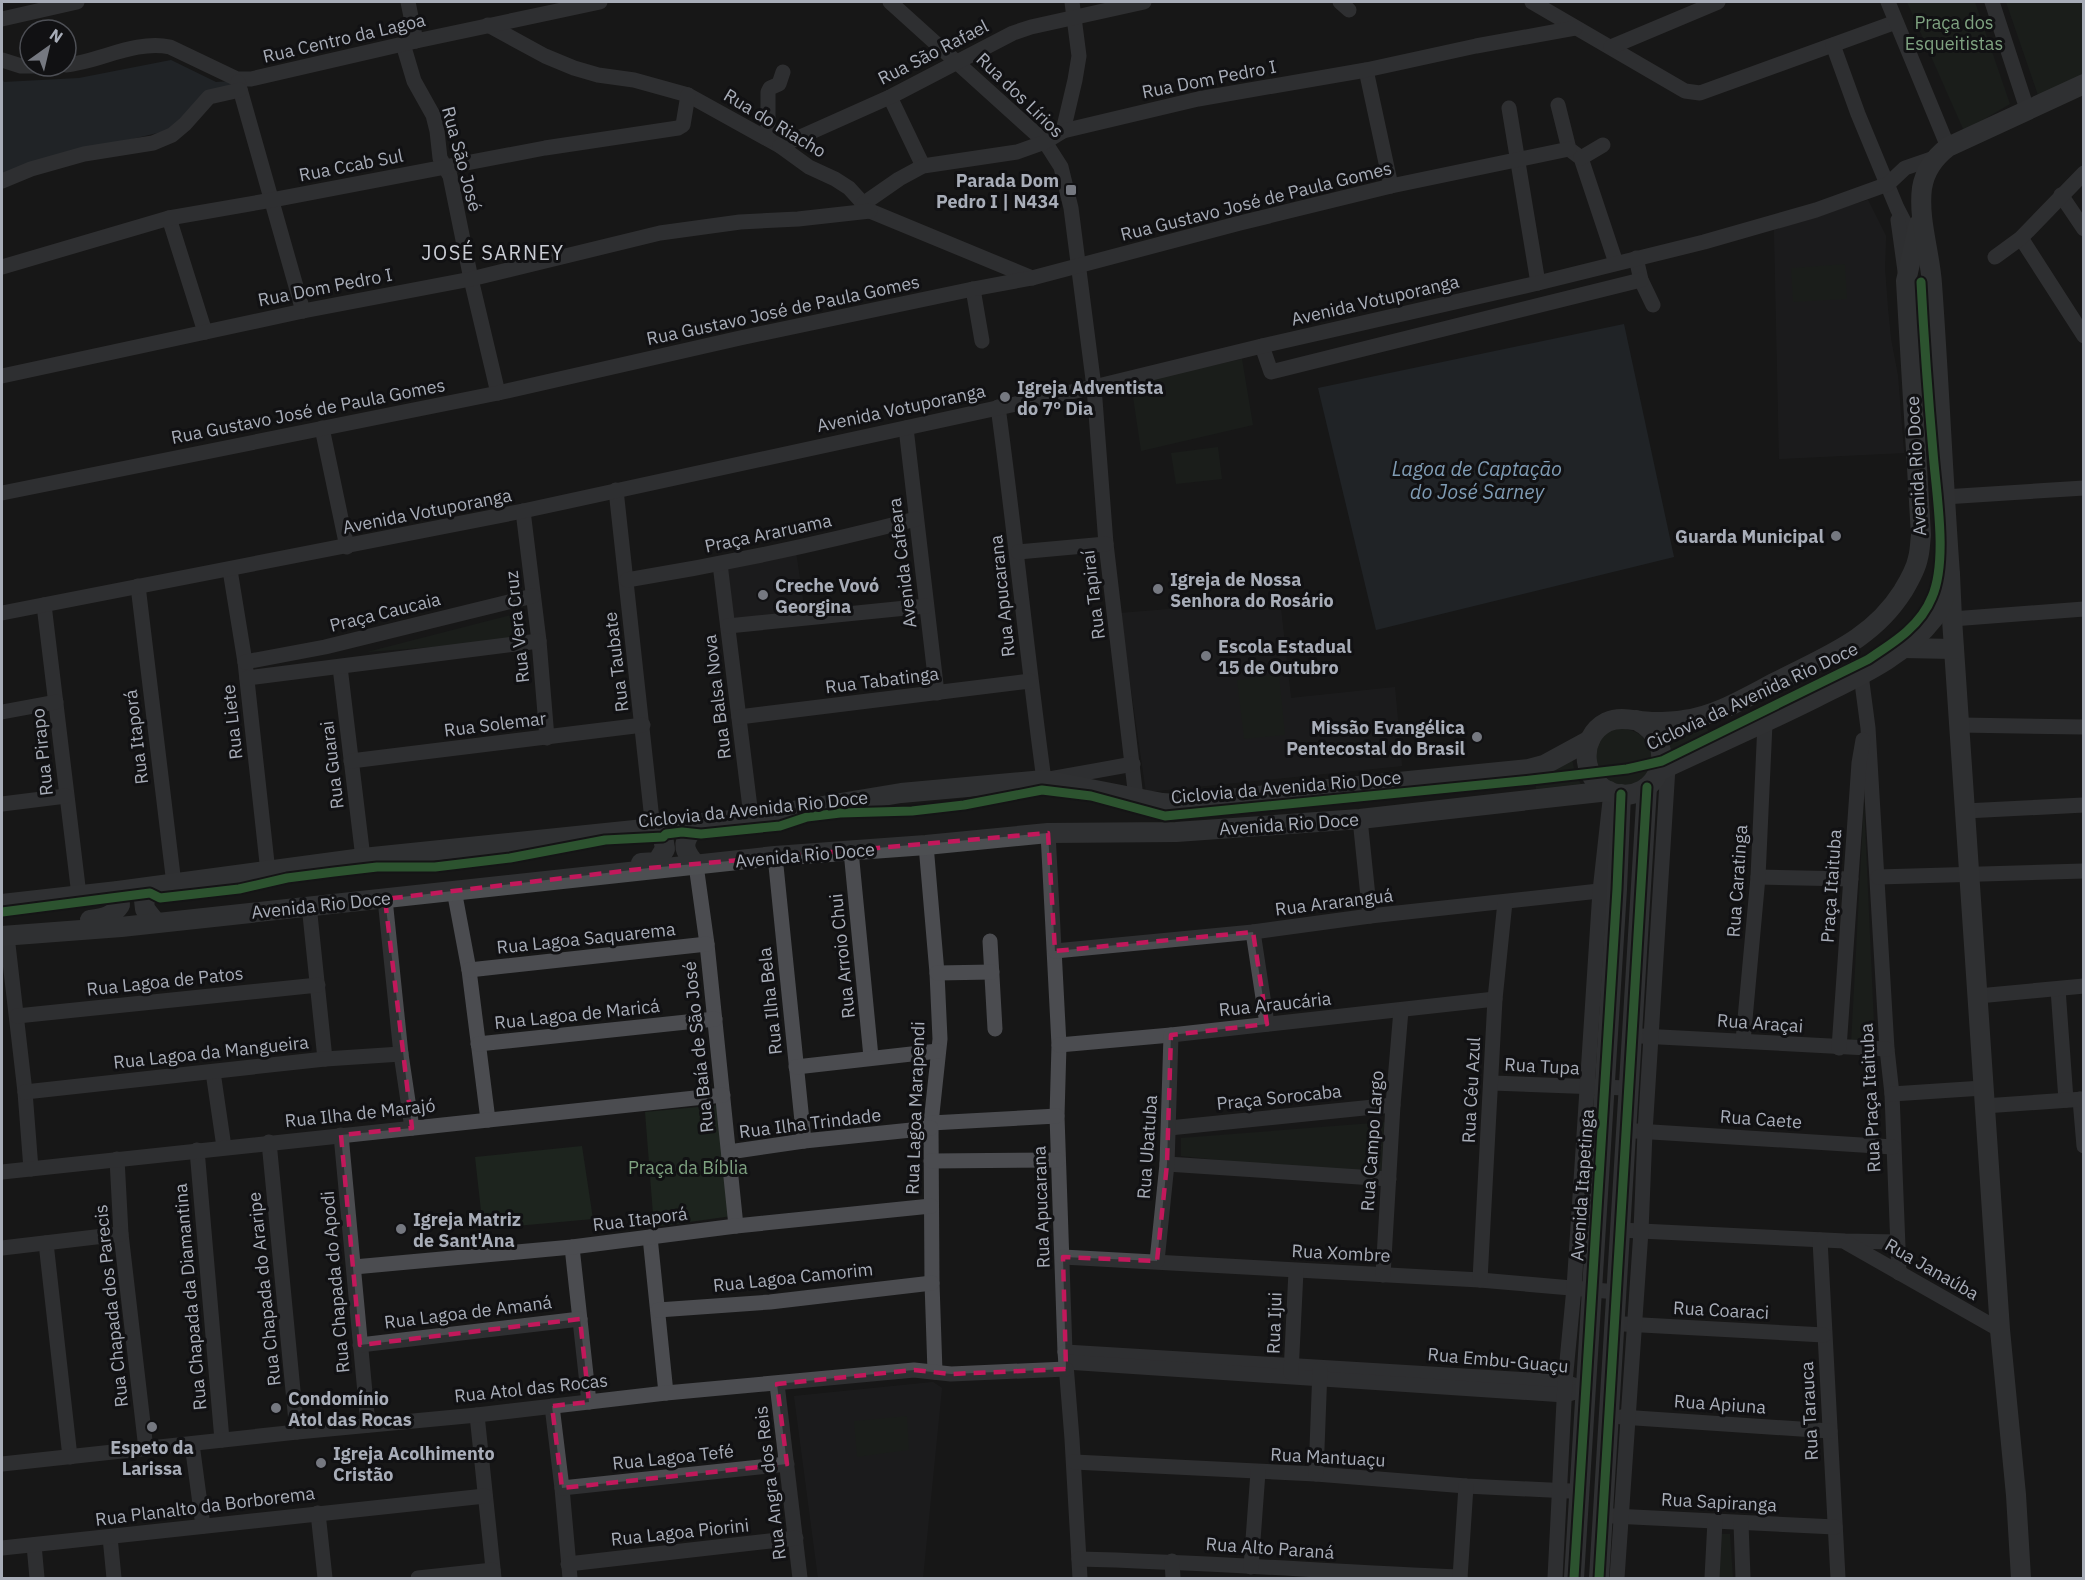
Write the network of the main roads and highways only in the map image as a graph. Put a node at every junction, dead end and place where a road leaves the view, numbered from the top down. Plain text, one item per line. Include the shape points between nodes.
1 (2084, 84) edge
2 (1923, 210) junction
3 (1950, 575) junction
4 (1904, 648) junction
5 (1954, 649) junction
6 (1636, 720) junction
7 (1590, 740) junction
8 (1658, 775) junction
9 (1613, 792) junction
10 (752, 821) junction
11 (653, 829) junction
12 (696, 865) junction
13 (262, 872) junction
14 (560, 878) junction
15 (118, 891) junction
16 (2, 904) edge
17 (156, 923) junction
18 (11, 935) edge
19 (1586, 1389) junction
20 (1610, 1391) junction
21 (1574, 1578) edge
22 (1599, 1578) edge
23 (2021, 1578) edge

1 - 2 main road, Avenida Rio Doce via 1941,153 1927,173
2 - 3 main road, Avenida Rio Doce via 1932,281
2 - 6 main road, Avenida Rio Doce via 1906,281 1921,536 1918,559 1908,583 1887,614 1852,643 1749,696 1705,716 1683,721
3 - 4 main road, Avenida Rio Doce via 1936,616
3 - 5 main road
4 - 5 main road
4 - 8 main road, Avenida Rio Doce via 1861,675
5 - 23 main road via 2000,1330
6 - 7 main road, Avenida Rio Doce via 1609,722 1594,732
6 - 8 main road via 1658,740 1662,760
7 - 9 main road via 1586,759 1589,772 1597,783
7 - 10 main road, Avenida Rio Doce via 1529,769 1177,804 1044,780 901,793
8 - 9 main road, Avenida Rio Doce via 1630,794
8 - 20 main road via 1641,1036 1627,1088 1617,1292 1625,1324
9 - 12 main road, Avenida Rio Doce via 1360,819 1176,832 1048,833
9 - 19 main road, Avenida Itapetinga via 1583,1289
10 - 11 main road, Avenida Rio Doce
10 - 12 main road via 693,830 686,837 685,846
11 - 13 main road, Avenida Rio Doce
11 - 14 main road via 665,843 657,862 582,869
12 - 14 main road, Avenida Rio Doce
13 - 15 main road, Avenida Rio Doce
13 - 17 main road via 239,881 150,893 144,900 145,909
14 - 17 main road, Avenida Rio Doce
15 - 16 main road, Avenida Rio Doce
15 - 18 main road via 120,905 105,918 37,925
17 - 18 main road, Avenida Rio Doce
19 - 20 main road
19 - 21 main road, Avenida Itapetinga via 1570,1491
20 - 22 main road via 1618,1417 1612,1516

